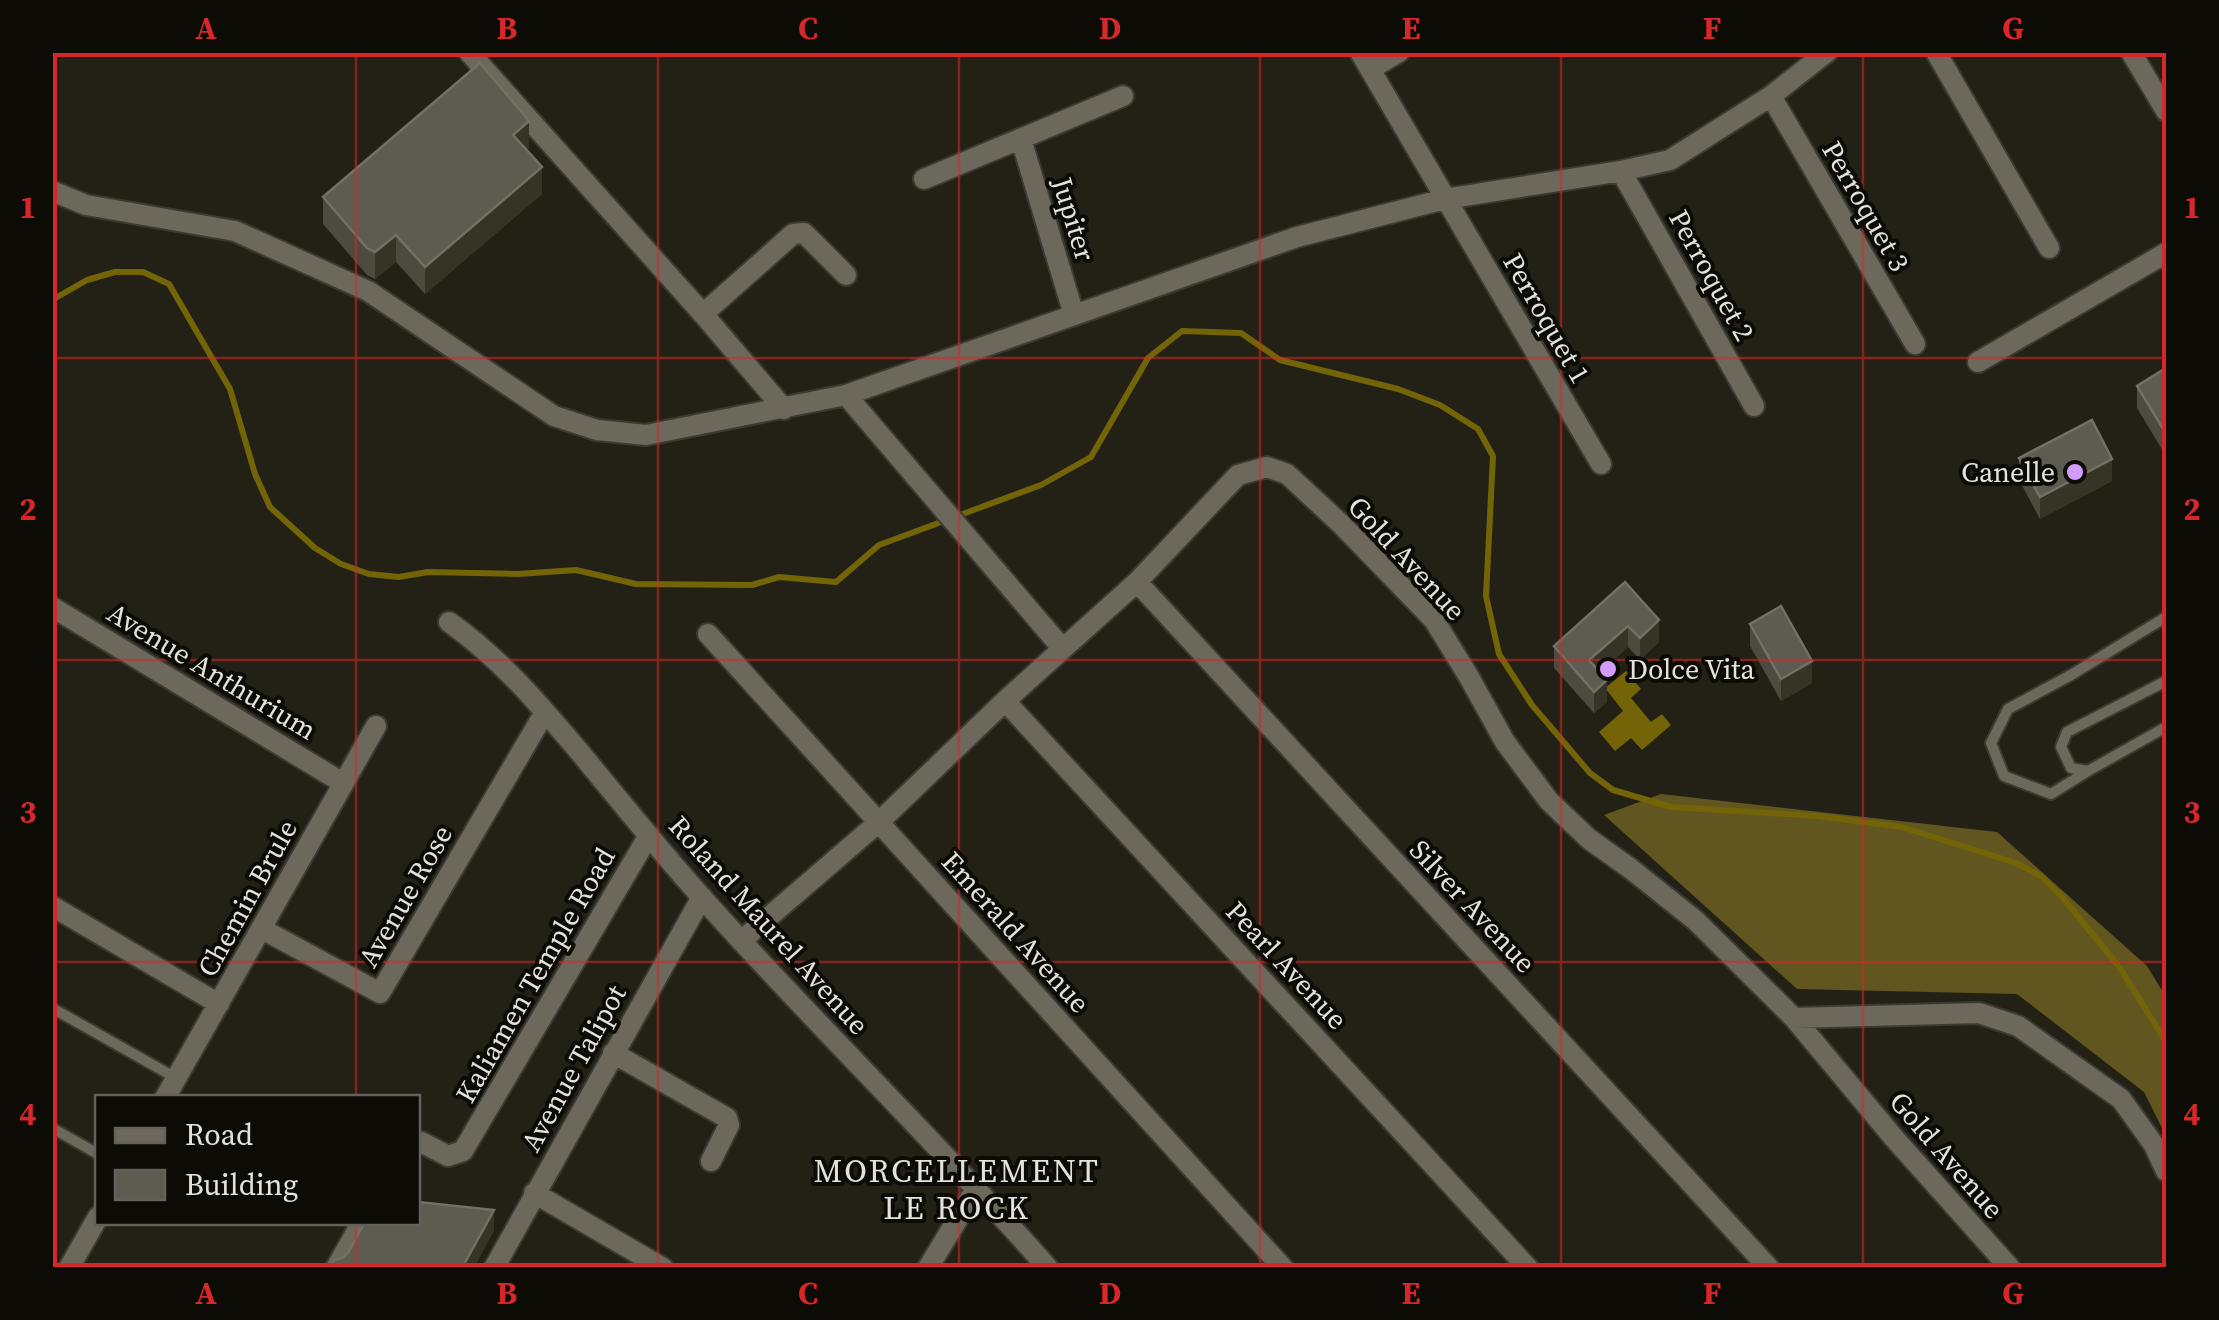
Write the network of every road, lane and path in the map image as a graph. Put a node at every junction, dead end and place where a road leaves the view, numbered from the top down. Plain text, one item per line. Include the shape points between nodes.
1 (470, 52) edge
2 (1399, 52) edge
3 (1827, 52) edge
4 (1936, 52) edge
5 (2131, 52) edge
6 (1365, 61) edge
7 (1123, 96) dead end
8 (1770, 96) junction
9 (2166, 112) edge
10 (1021, 139) junction
11 (1621, 171) junction
12 (924, 178) dead end
13 (52, 191) edge
14 (1445, 199) junction
15 (2049, 248) dead end
16 (2166, 253) edge
17 (846, 276) dead end
18 (703, 314) junction
19 (1074, 316) junction
20 (1914, 344) dead end
21 (1978, 362) dead end
22 (846, 396) junction
23 (1754, 406) dead end
24 (784, 409) junction
25 (1601, 464) dead end
26 (1137, 582) junction
27 (52, 607) edge
28 (2166, 617) edge
29 (449, 622) dead end
30 (708, 634) dead end
31 (1062, 648) junction
32 (2166, 681) edge
33 (1005, 700) junction
34 (545, 712) junction
35 (376, 726) dead end
36 (2166, 727) edge
37 (2088, 771) junction
38 (343, 783) junction
39 (879, 822) junction
40 (649, 835) junction
41 (702, 897) junction
42 (52, 906) edge
43 (262, 929) junction
44 (741, 941) junction
45 (219, 1004) junction
46 (52, 1008) edge
47 (1794, 1018) junction
48 (613, 1053) junction
49 (176, 1078) junction
50 (167, 1095) edge
51 (52, 1128) edge
52 (420, 1142) edge
53 (95, 1152) edge
54 (711, 1160) dead end
55 (2166, 1170) edge
56 (976, 1187) junction
57 (534, 1193) junction
58 (95, 1222) edge
59 (360, 1225) edge
60 (651, 1264) edge
61 (69, 1268) edge
62 (336, 1268) edge
63 (494, 1268) edge
64 (928, 1268) edge
65 (1048, 1268) edge
66 (1283, 1268) edge
67 (1528, 1268) edge
68 (1769, 1268) edge
69 (2010, 1268) edge

1 - 18 street
2 - 6 street
3 - 8 street
4 - 15 street
5 - 9 street
6 - 14 street, Perroquet 1
7 - 10 street
8 - 11 street via 1670,160
8 - 20 street, Perroquet 3
10 - 12 street
10 - 19 street, Jupiter
11 - 14 street
11 - 23 street, Perroquet 2
13 - 24 street via 86,205 236,231 368,292 554,416 597,430 646,435
14 - 19 street via 1298,238
14 - 25 street, Perroquet 1
16 - 21 street
17 - 18 street via 804,233 793,234
18 - 24 street
19 - 22 street
22 - 24 street
22 - 31 street
26 - 31 street, Gold Avenue
26 - 47 street, Gold Avenue via 1238,475 1267,467 1287,474 1434,620 1505,742 1550,801 1695,920
26 - 68 street, Silver Avenue
27 - 38 street, Avenue Anthurium
28 - 37 lane via 2008,709 1991,743 2004,776 2051,794
29 - 34 street, Roland Maurel Avenue via 490,653
30 - 39 street, Emerald Avenue
31 - 33 street, Gold Avenue
32 - 37 lane via 2067,732 2061,747 2071,768
33 - 39 street, Gold Avenue
33 - 67 street, Pearl Avenue
34 - 40 street, Roland Maurel Avenue
34 - 43 street, Avenue Rose via 380,993
35 - 38 street, Chemin Brule
36 - 37 lane
38 - 43 street, Chemin Brule
39 - 44 street, Gold Avenue
39 - 66 street, Emerald Avenue
40 - 41 street, Roland Maurel Avenue
40 - 52 street, Kaliamen Temple Road via 463,1151 448,1156
41 - 44 street, Roland Maurel Avenue
41 - 48 street, Avenue Talipot
42 - 45 street
43 - 45 street, Chemin Brule
44 - 56 street, Roland Maurel Avenue
45 - 49 street, Chemin Brule
46 - 49 lane
47 - 55 street via 1980,1013 2018,1026 2121,1100
47 - 69 street, Gold Avenue
48 - 54 street via 728,1118
48 - 57 street, Avenue Talipot
49 - 50 street, Chemin Brule
51 - 53 lane
56 - 64 street
56 - 65 street, Roland Maurel Avenue
57 - 60 street
57 - 63 street, Avenue Talipot
58 - 61 street
59 - 62 street

